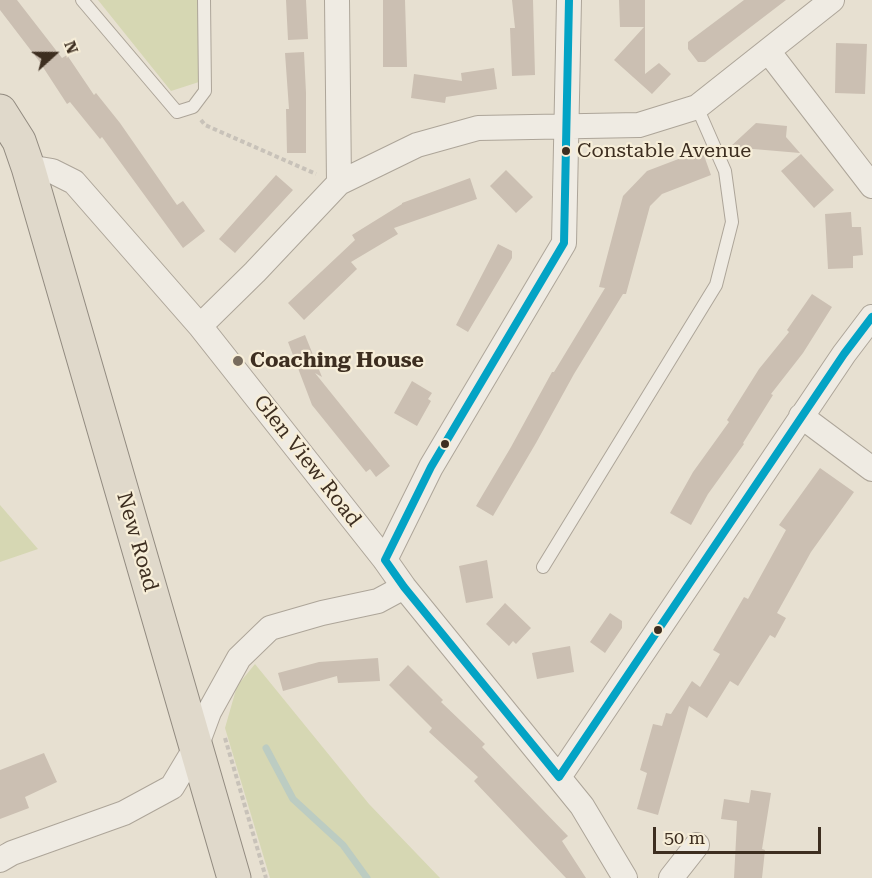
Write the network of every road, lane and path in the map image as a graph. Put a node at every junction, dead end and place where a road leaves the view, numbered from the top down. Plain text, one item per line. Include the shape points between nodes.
1 (82, 0) edge
2 (204, 0) edge
3 (337, 0) edge
4 (569, 0) edge
5 (832, 0) edge
6 (768, 51) junction
7 (193, 107) junction
8 (697, 107) junction
9 (0, 111) edge
10 (568, 126) junction
11 (28, 167) junction
12 (339, 183) junction
13 (872, 186) edge
14 (872, 317) edge
15 (200, 326) junction
16 (801, 416) junction
17 (872, 469) edge
18 (385, 560) junction
19 (543, 567) dead end
20 (404, 587) junction
21 (214, 702) junction
22 (196, 747) junction
23 (559, 777) junction
24 (698, 845) dead end
25 (0, 860) edge
26 (234, 878) edge
27 (266, 878) edge
28 (625, 878) edge
29 (671, 878) edge

1 - 7 lane via 177,112
2 - 7 lane via 205,91
3 - 12 street
4 - 10 street
5 - 6 street
6 - 8 street
6 - 13 street
7 - 12 path via 205,125
8 - 10 street via 639,125
8 - 19 lane via 725,171 732,222 716,285
9 - 11 highway via 19,141
10 - 12 street via 478,128 417,145
10 - 18 street via 564,243 431,467
11 - 15 street, Glen View Road via 52,171 74,182
11 - 22 highway, New Road
12 - 15 street
14 - 16 street
15 - 18 street, Glen View Road
16 - 17 street
16 - 23 street
18 - 20 street, Glen View Road
20 - 21 street via 378,601 270,628 238,658
20 - 23 street, Glen View Road
21 - 22 street
21 - 27 path
22 - 25 street via 172,787 124,813
22 - 26 highway, New Road
23 - 28 street, Glen View Road via 582,806
24 - 29 street

